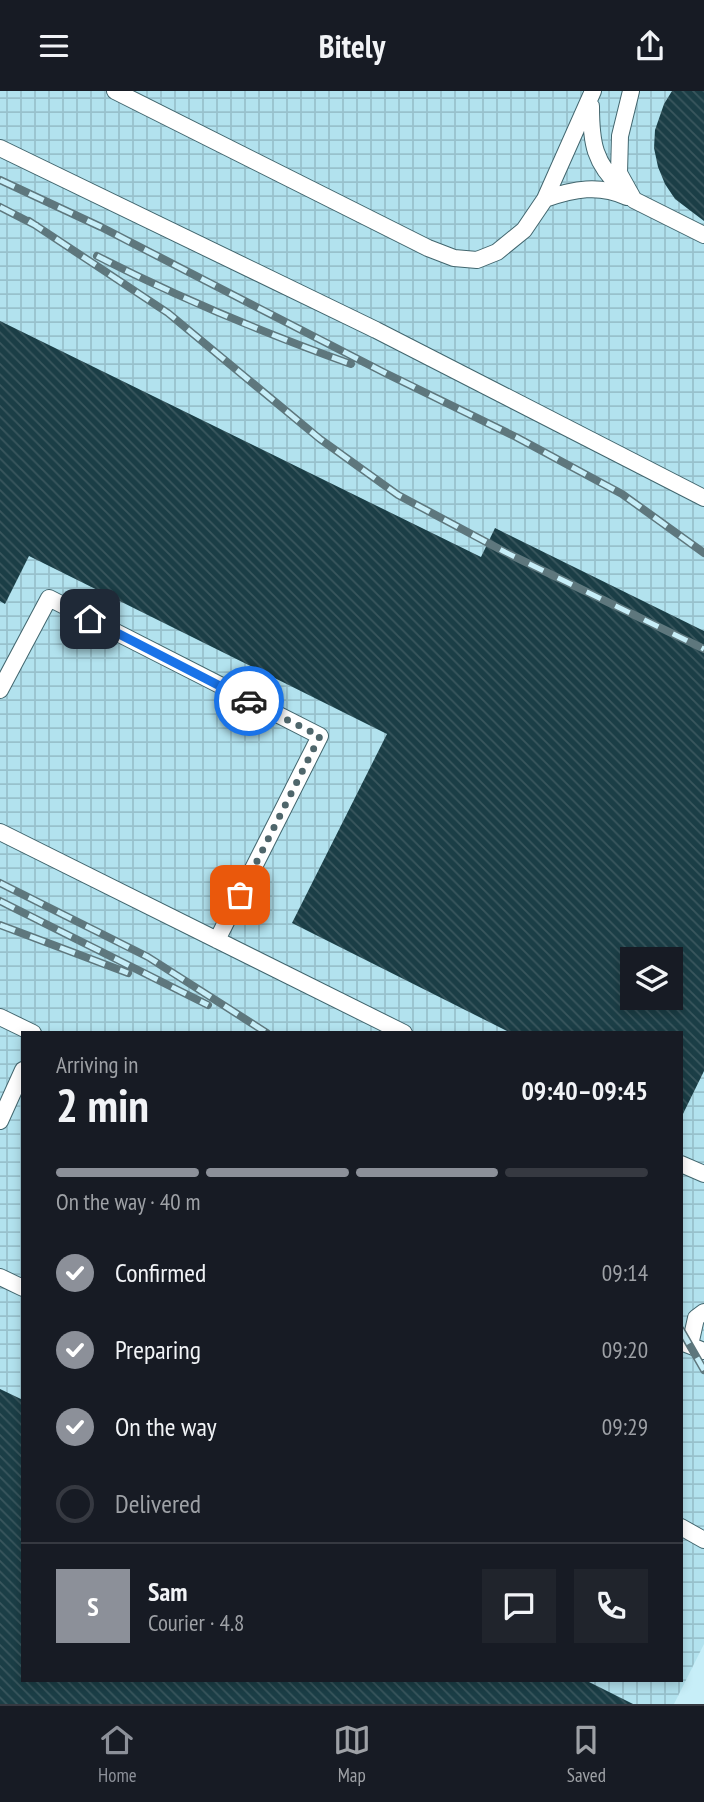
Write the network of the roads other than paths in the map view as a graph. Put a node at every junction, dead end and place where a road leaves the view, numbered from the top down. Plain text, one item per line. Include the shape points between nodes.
1 (115, 91) edge
2 (631, 91) edge
3 (592, 94) edge
4 (0, 148) edge
5 (545, 199) junction
6 (634, 200) junction
7 (704, 235) edge
8 (704, 498) edge
9 (0, 690) edge
10 (0, 832) edge
11 (217, 940) junction
12 (0, 1017) edge
13 (29, 1031) edge
14 (400, 1031) edge
15 (21, 1074) edge
16 (1, 1117) edge
17 (683, 1165) edge
18 (704, 1174) edge
19 (0, 1277) edge
20 (21, 1287) edge
21 (704, 1312) edge
22 (692, 1346) edge
23 (683, 1528) edge
24 (704, 1540) edge

1 - 5 lane via 454,258 477,260 497,252 524,230
2 - 6 lane via 620,136 619,173
3 - 5 lane
3 - 6 lane via 591,138 606,174
4 - 8 lane via 388,336
5 - 6 lane via 574,189 615,191
6 - 7 lane
9 - 11 lane via 48,598 320,736
10 - 11 lane
11 - 14 lane
12 - 13 lane
15 - 16 lane
17 - 18 lane
19 - 20 lane
21 - 22 lane via 696,1318
23 - 24 lane

